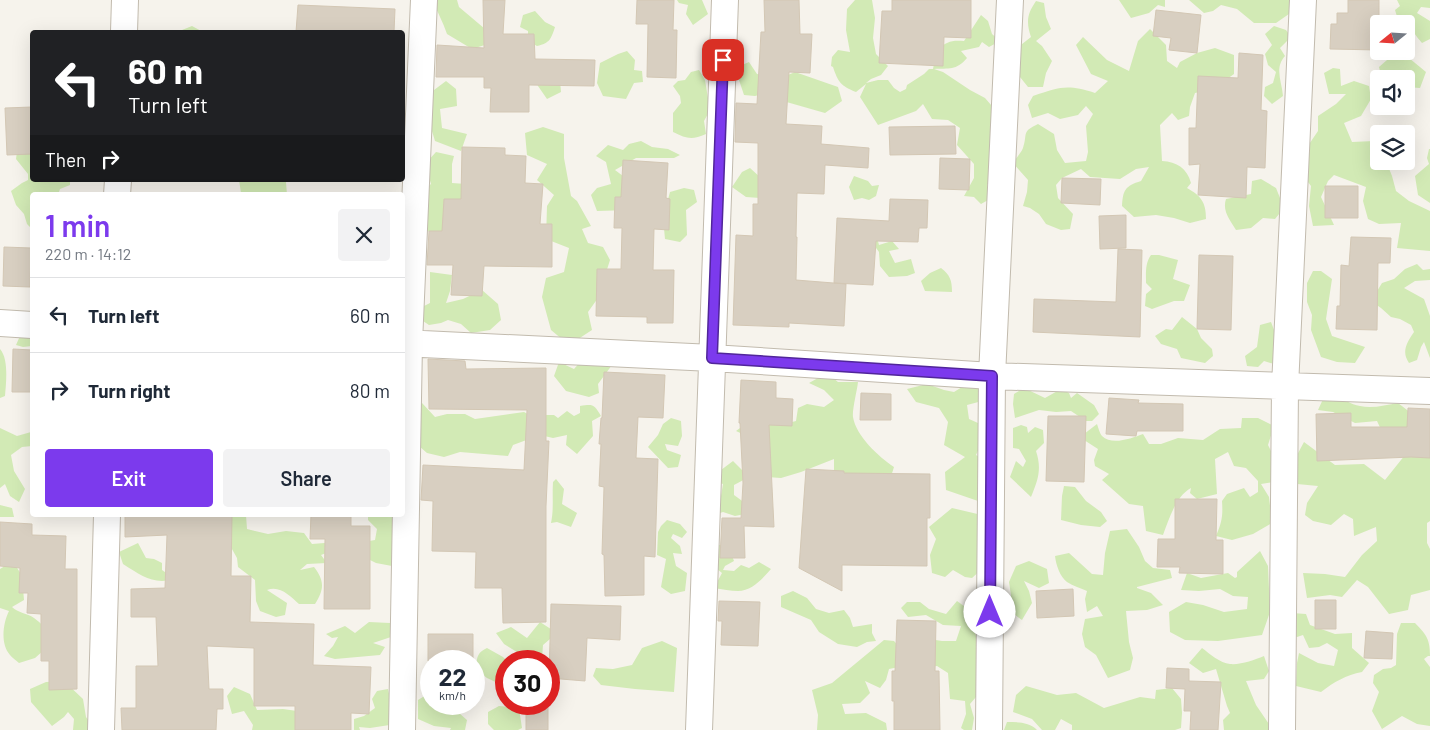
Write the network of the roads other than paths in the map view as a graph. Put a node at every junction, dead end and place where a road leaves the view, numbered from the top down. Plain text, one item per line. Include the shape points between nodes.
1 (126, 0) edge
2 (424, 0) edge
3 (725, 0) edge
4 (1010, 0) edge
5 (1303, 0) edge
6 (124, 30) edge
7 (0, 323) edge
8 (30, 325) edge
9 (406, 343) edge
10 (712, 358) junction
11 (992, 376) junction
12 (1285, 387) junction
13 (1430, 392) edge
14 (405, 440) edge
15 (107, 517) edge
16 (404, 517) edge
17 (101, 730) edge
18 (402, 730) edge
19 (699, 730) edge
20 (989, 730) edge
21 (1282, 730) edge

1 - 6 street
2 - 9 street
3 - 10 street
4 - 11 street
5 - 12 street
7 - 8 street
9 - 10 street
9 - 14 street
10 - 11 street
10 - 19 street
11 - 12 street
11 - 20 street
12 - 13 street
12 - 21 street
15 - 17 street
16 - 18 street

